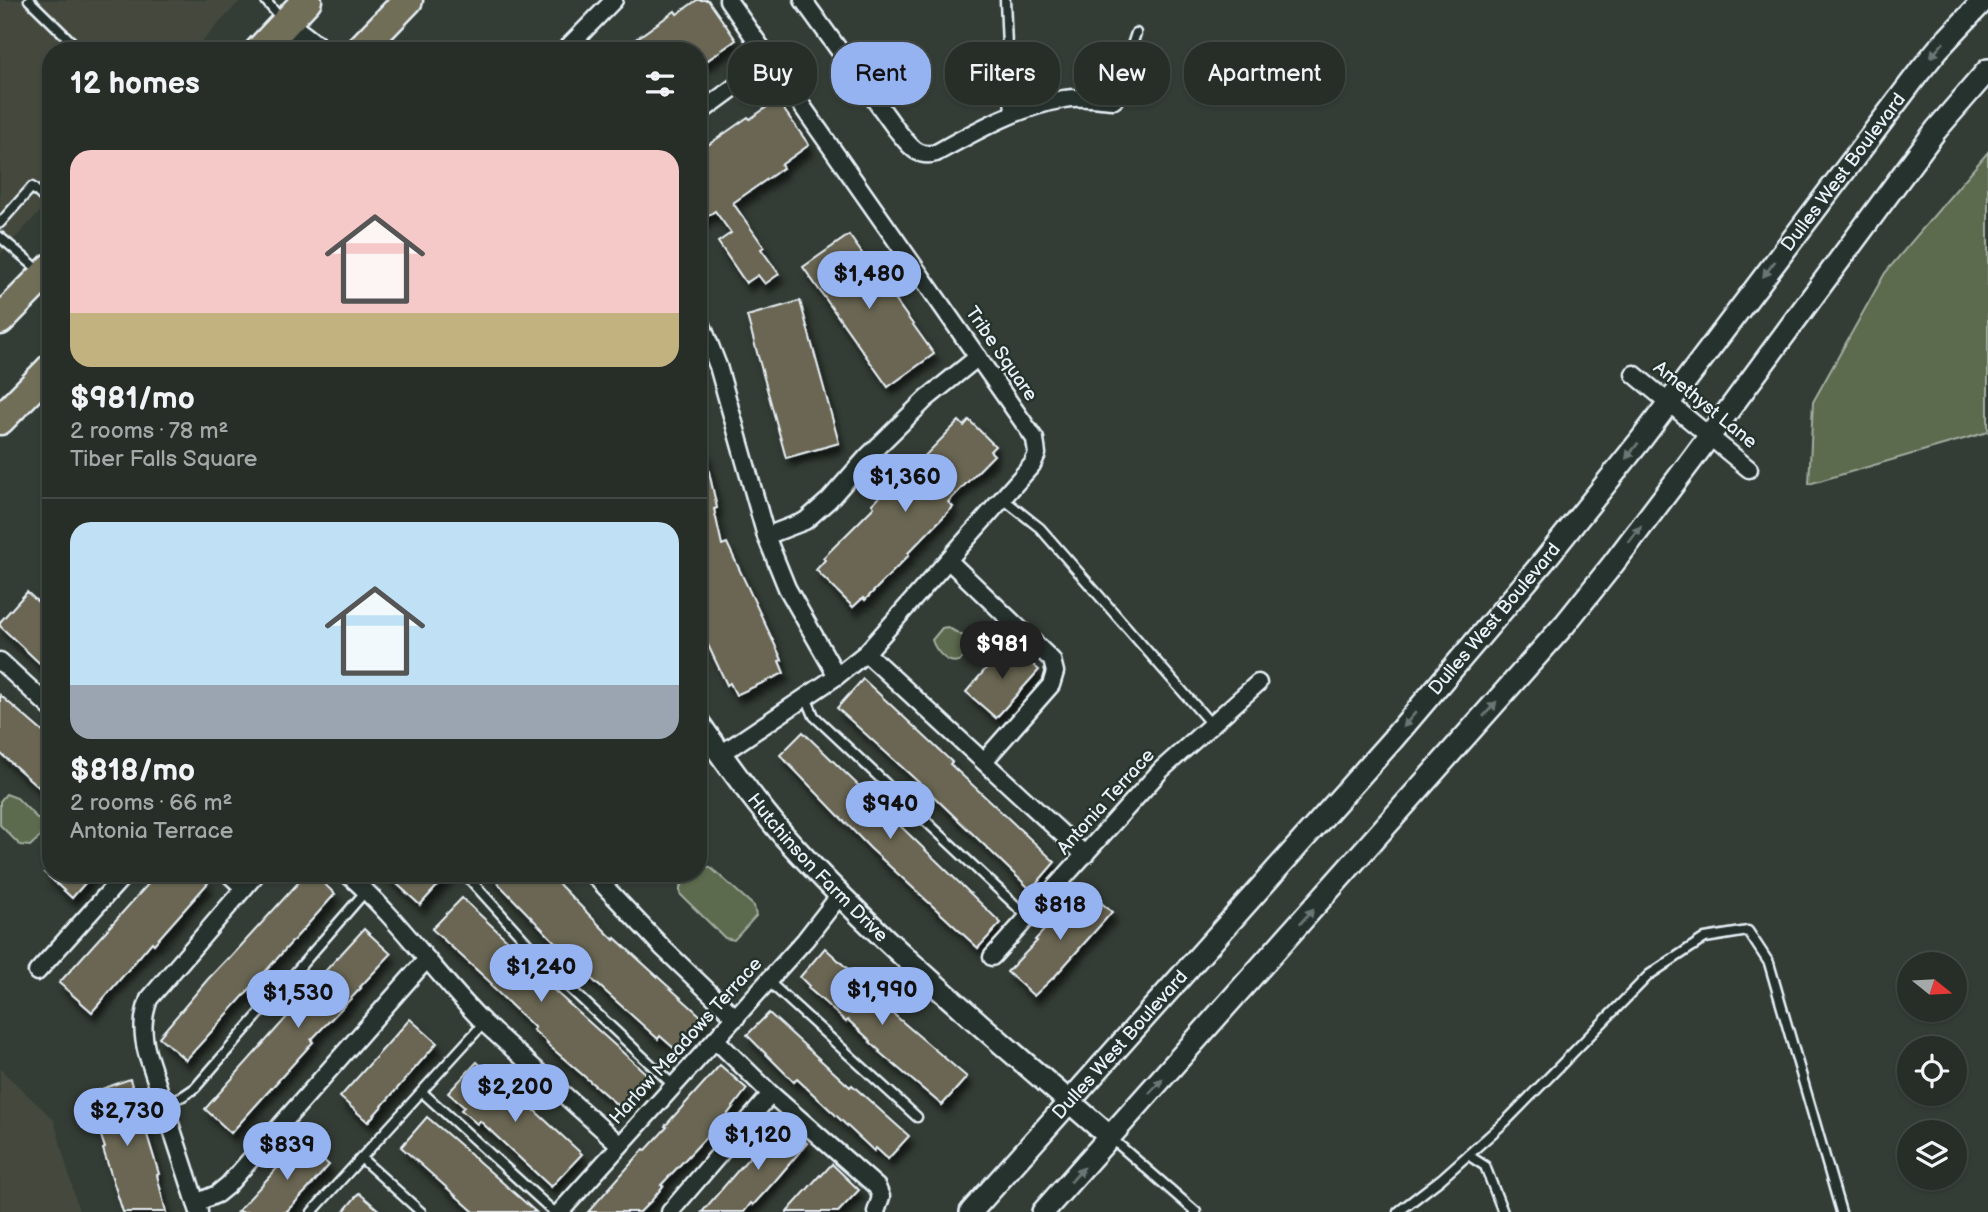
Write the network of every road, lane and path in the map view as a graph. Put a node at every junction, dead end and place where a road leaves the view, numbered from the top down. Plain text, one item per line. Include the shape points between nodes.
1 (29, 0) edge
2 (265, 0) edge
3 (307, 0) edge
4 (408, 0) edge
5 (614, 0) edge
6 (728, 0) edge
7 (803, 0) edge
8 (1005, 0) edge
9 (1984, 0) edge
10 (285, 23) junction
11 (1136, 33) dead end
12 (72, 42) edge
13 (267, 42) edge
14 (297, 42) edge
15 (310, 42) edge
16 (368, 42) edge
17 (573, 42) edge
18 (757, 42) edge
19 (1133, 42) edge
20 (1988, 70) edge
21 (728, 92) edge
22 (1074, 99) edge
23 (801, 105) edge
24 (707, 107) edge
25 (1010, 116) junction
26 (42, 196) edge
27 (0, 223) edge
28 (0, 237) edge
29 (42, 267) edge
30 (42, 277) edge
31 (0, 320) edge
32 (707, 338) edge
33 (978, 357) junction
34 (1634, 374) dead end
35 (42, 377) edge
36 (1668, 402) junction
37 (0, 420) edge
38 (1709, 436) junction
39 (1749, 469) dead end
40 (1002, 498) junction
41 (766, 536) junction
42 (948, 561) junction
43 (866, 653) junction
44 (0, 661) edge
45 (837, 676) junction
46 (1258, 683) dead end
47 (806, 697) junction
48 (42, 700) edge
49 (1211, 724) junction
50 (707, 735) edge
51 (720, 754) junction
52 (984, 761) junction
53 (1085, 855) junction
54 (118, 882) edge
55 (238, 882) edge
56 (249, 882) edge
57 (354, 882) edge
58 (472, 882) edge
59 (601, 882) edge
60 (244, 888) junction
61 (365, 892) junction
62 (840, 895) junction
63 (1029, 918) junction
64 (992, 957) dead end
65 (427, 959) junction
66 (37, 972) dead end
67 (768, 981) junction
68 (736, 1018) junction
69 (484, 1023) junction
70 (716, 1040) junction
71 (674, 1086) junction
72 (422, 1092) junction
73 (771, 1094) junction
74 (1070, 1102) junction
75 (165, 1103) junction
76 (917, 1117) dead end
77 (1110, 1137) junction
78 (620, 1145) junction
79 (1468, 1155) junction
80 (361, 1158) junction
81 (197, 1208) edge
82 (312, 1212) edge
83 (421, 1212) edge
84 (554, 1212) edge
85 (560, 1212) edge
86 (670, 1212) edge
87 (876, 1212) edge
88 (971, 1212) edge
89 (1043, 1212) edge
90 (1196, 1212) edge
91 (1398, 1212) edge
92 (1503, 1212) edge
93 (1841, 1212) edge

1 - 12 lane
2 - 10 lane
3 - 10 highway
4 - 16 highway
5 - 17 street
6 - 18 street, Tribe Square
7 - 25 street via 919,154 936,153
8 - 25 lane
9 -> 36 street, Dulles West Boulevard via 1920,71
10 - 13 highway
10 - 14 street
10 - 15 street
11 - 19 lane
20 - 38 street via 1936,130
21 - 24 street
22 - 25 street
23 - 33 street, Tribe Square
26 - 27 lane via 32,187
28 - 29 lane
30 - 31 highway
32 - 41 street
33 - 40 street, Tribe Square via 1035,439 1037,454 1032,465
33 - 41 street via 926,399 805,521
34 - 36 street, Amethyst Lane
35 - 37 highway
36 - 38 street, Amethyst Lane
36 -> 74 street, Dulles West Boulevard via 1544,561 1418,709
38 - 39 street, Amethyst Lane
77 -> 38 street via 1565,624
40 - 42 street, Tribe Square
40 - 49 lane via 1040,528
41 - 45 street via 787,588
42 - 43 street, Tribe Square
42 - 52 street via 1052,660 1055,672 1052,685
43 - 45 street, Tribe Square
43 - 52 street
44 - 48 street
45 - 47 street, Tribe Square
46 - 49 street, Antonia Terrace
47 - 51 street, Tribe Square
47 - 63 lane via 814,716
49 - 53 street, Antonia Terrace via 1161,770
50 - 51 street, Hutchinson Farm Drive
51 - 62 street, Hutchinson Farm Drive via 784,835
52 - 53 street
53 - 63 street, Antonia Terrace
54 - 66 street
55 - 60 street
56 - 60 street
57 - 61 street
58 - 71 lane via 557,976
59 - 68 street
60 - 75 street via 149,999 143,1036
61 - 65 street
61 - 75 lane via 195,1088
62 - 67 street, Harlow Meadows Terrace
62 - 74 street, Hutchinson Farm Drive
63 - 64 street, Antonia Terrace
65 - 69 street
65 - 81 street via 228,1185
67 - 68 street, Harlow Meadows Terrace
67 - 76 lane
68 - 70 street, Harlow Meadows Terrace
69 - 72 lane
69 - 78 street
70 - 71 street, Harlow Meadows Terrace
70 - 73 street
71 - 78 street, Harlow Meadows Terrace
72 - 80 lane
72 - 84 lane
73 - 86 street
73 - 87 street via 877,1187 881,1197
74 - 77 street, Hutchinson Farm Drive
74 - 88 street, Dulles West Boulevard
75 - 81 street
89 -> 77 street
77 - 90 lane
78 - 85 street, Harlow Meadows Terrace
79 - 91 lane
79 - 92 lane via 1485,1166
79 - 93 lane via 1649,975 1705,938 1748,931 1769,963
80 - 82 lane
80 - 83 lane

